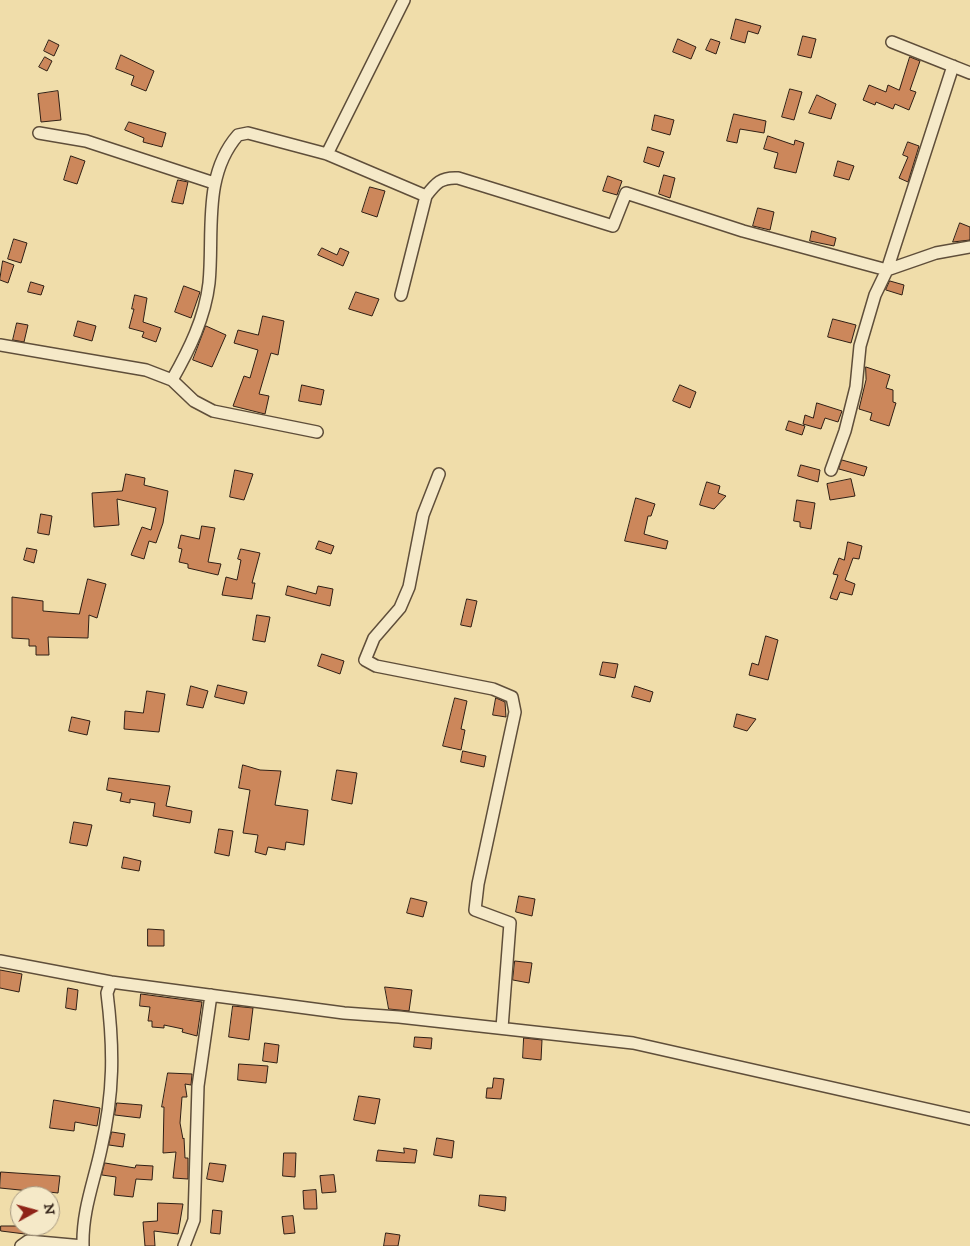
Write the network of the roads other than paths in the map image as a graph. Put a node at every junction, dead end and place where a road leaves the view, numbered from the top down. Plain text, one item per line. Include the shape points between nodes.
1 (404, 0) edge
2 (892, 42) dead end
3 (953, 66) junction
4 (970, 73) edge
5 (39, 133) dead end
6 (327, 154) junction
7 (214, 182) junction
8 (426, 196) junction
9 (970, 247) edge
10 (887, 270) junction
11 (401, 295) dead end
12 (0, 345) edge
13 (172, 380) junction
14 (317, 432) dead end
15 (831, 470) dead end
16 (439, 474) dead end
17 (0, 961) edge
18 (112, 982) junction
19 (211, 995) junction
20 (502, 1028) junction
21 (970, 1119) edge
22 (21, 1246) edge
23 (184, 1246) edge

1 - 6 street
2 - 3 street
3 - 4 street
3 - 10 street
5 - 7 street via 86,141
6 - 7 street via 243,133 230,145
6 - 8 street
7 - 13 street via 209,284 194,340
8 - 10 street via 445,177 458,178 613,226 626,192 743,232
8 - 11 street
9 - 10 street via 936,253
10 - 15 street via 875,295 860,346 856,387
12 - 13 street via 146,370
13 - 14 street via 194,402 213,411
16 - 20 street via 423,515 409,587 400,608 374,638 365,660 376,666 493,689 512,697 515,712 475,910 510,923
17 - 18 street
18 - 19 street
18 - 22 street via 107,993 113,1076 101,1149 83,1222 83,1246 28,1241
19 - 20 street via 344,1013
19 - 23 street via 198,1086 194,1220
20 - 21 street via 634,1043

